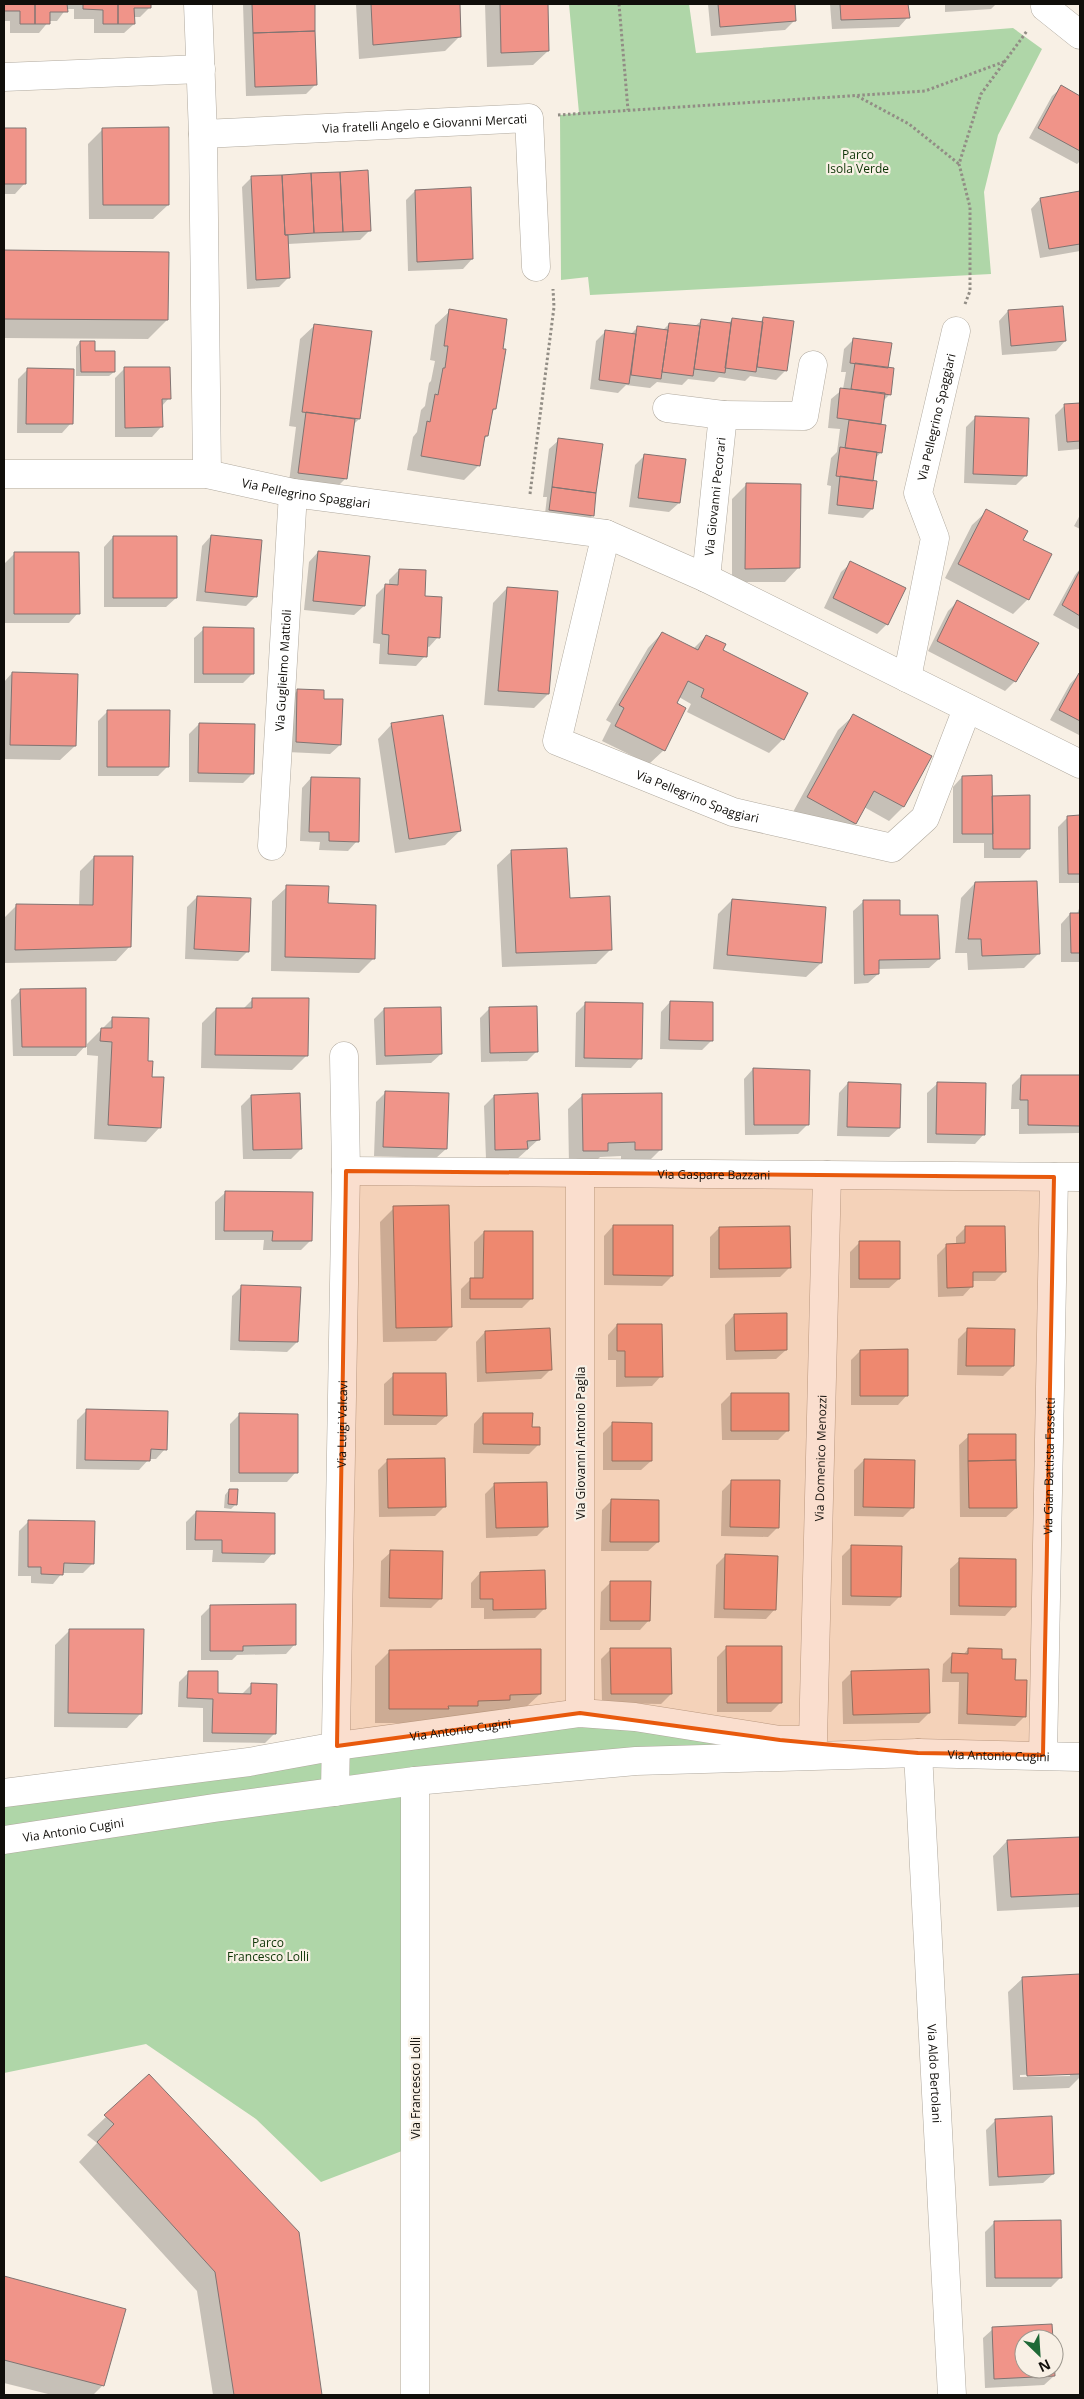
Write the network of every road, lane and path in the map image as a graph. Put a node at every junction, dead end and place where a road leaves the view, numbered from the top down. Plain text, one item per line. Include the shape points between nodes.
1 (198, 4) edge
2 (619, 4) edge
3 (1047, 6) edge
4 (1080, 35) edge
5 (1006, 61) junction
6 (200, 69) junction
7 (4, 77) edge
8 (856, 95) junction
9 (628, 110) junction
10 (529, 118) junction
11 (203, 134) junction
12 (959, 164) junction
13 (536, 267) joint
14 (956, 331) joint
15 (813, 365) dead end
16 (667, 408) dead end
17 (723, 415) junction
18 (4, 474) edge
19 (207, 474) junction
20 (293, 493) junction
21 (526, 524) junction
22 (606, 534) junction
23 (706, 578) junction
24 (907, 678) junction
25 (967, 709) junction
26 (1080, 764) edge
27 (272, 846) dead end
28 (344, 1056) dead end
29 (346, 1171) junction
30 (580, 1173) junction
31 (827, 1175) junction
32 (1067, 1177) edge
33 (580, 1713) junction
34 (813, 1740) junction
35 (337, 1746) junction
36 (918, 1753) junction
37 (1043, 1755) junction
38 (1080, 1757) edge
39 (415, 1781) junction
40 (335, 1792) junction
41 (4, 1793) edge
42 (4, 1840) edge
43 (416, 2395) edge
44 (952, 2395) edge

1 - 6 street
2 - 9 path
3 - 4 street
3 - 5 path
5 - 8 path via 925,91
5 - 12 path via 981,94
6 - 7 street
6 - 11 street
8 - 9 path
8 - 12 path via 909,124
9 - 10 path
10 - 11 street, Via fratelli Angelo e Giovanni Mercati
10 - 13 street, Via fratelli Angelo e Giovanni Mercati
11 - 19 street
12 - 14 path via 970,207 970,291
13 - 21 path via 548,273 554,307
14 - 24 street, Via Pellegrino Spaggiari via 918,493 935,538
15 - 17 street via 804,416
16 - 17 street
17 - 23 street, Via Giovanni Pecorari
18 - 19 street, Via Pellegrino Spaggiari
19 - 20 street, Via Pellegrino Spaggiari
20 - 21 street, Via Pellegrino Spaggiari
20 - 27 street, Via Guglielmo Mattioli
21 - 22 street, Via Pellegrino Spaggiari
22 - 23 street, Via Pellegrino Spaggiari
22 - 25 street, Via Pellegrino Spaggiari via 557,741 733,812 892,848 925,818
23 - 24 street, Via Pellegrino Spaggiari
24 - 25 street, Via Pellegrino Spaggiari
25 - 26 street, Via Pellegrino Spaggiari
28 - 29 street, Via Luigi Valcavi
29 - 30 street, Via Gaspare Bazzani
29 - 35 street, Via Luigi Valcavi
30 - 31 street, Via Gaspare Bazzani
30 - 33 street, Via Giovanni Antonio Paglia
31 - 32 street, Via Gaspare Bazzani
31 - 34 street, Via Domenico Menozzi
32 - 37 street, Via Gian Battista Fassetti
33 - 34 street, Via Antonio Cugini via 780,1740
33 - 35 street, Via Antonio Cugini
34 - 36 street, Via Antonio Cugini
35 - 40 street, Via Luigi Valcavi
35 - 41 street, Via Antonio Cugini via 249,1762
36 - 37 street, Via Antonio Cugini
36 - 39 street, Via Antonio Cugini via 636,1761
36 - 44 street, Via Aldo Bertolani
37 - 38 street, Via Antonio Cugini
39 - 40 street, Via Antonio Cugini
39 - 43 street, Via Francesco Lolli
40 - 42 street, Via Antonio Cugini

